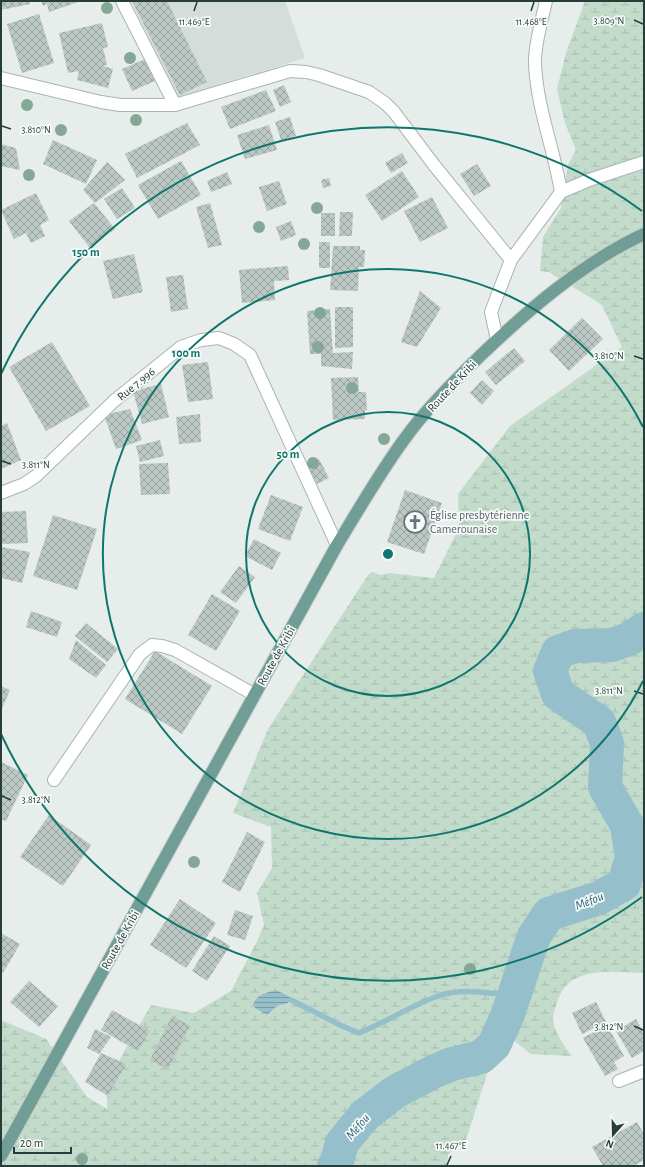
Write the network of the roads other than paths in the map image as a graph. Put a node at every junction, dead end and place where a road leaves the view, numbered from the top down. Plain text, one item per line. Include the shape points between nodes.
1 (122, 1) edge
2 (546, 1) edge
3 (1, 78) edge
4 (175, 105) junction
5 (644, 162) edge
6 (561, 192) junction
7 (644, 234) edge
8 (511, 260) junction
9 (497, 340) junction
10 (1, 493) edge
11 (337, 545) junction
12 (255, 695) junction
13 (54, 780) dead end
14 (644, 1071) edge
15 (620, 1081) dead end
16 (1, 1156) edge

1 - 4 street
2 - 6 street via 534,63 541,110 558,171
3 - 4 street via 120,105
4 - 8 street via 290,71 319,75 369,92 394,112
5 - 6 street
6 - 8 street
7 - 9 main road, Route de Kribi via 626,242 550,294
8 - 9 street via 491,312
9 - 11 main road, Route de Kribi via 450,385 406,437
10 - 11 street, Rue 7.996 via 36,476 114,401 181,347 201,340 219,338 250,355
11 - 12 main road, Route de Kribi
12 - 13 street via 174,650 152,645 140,654
12 - 16 main road, Route de Kribi
14 - 15 street

